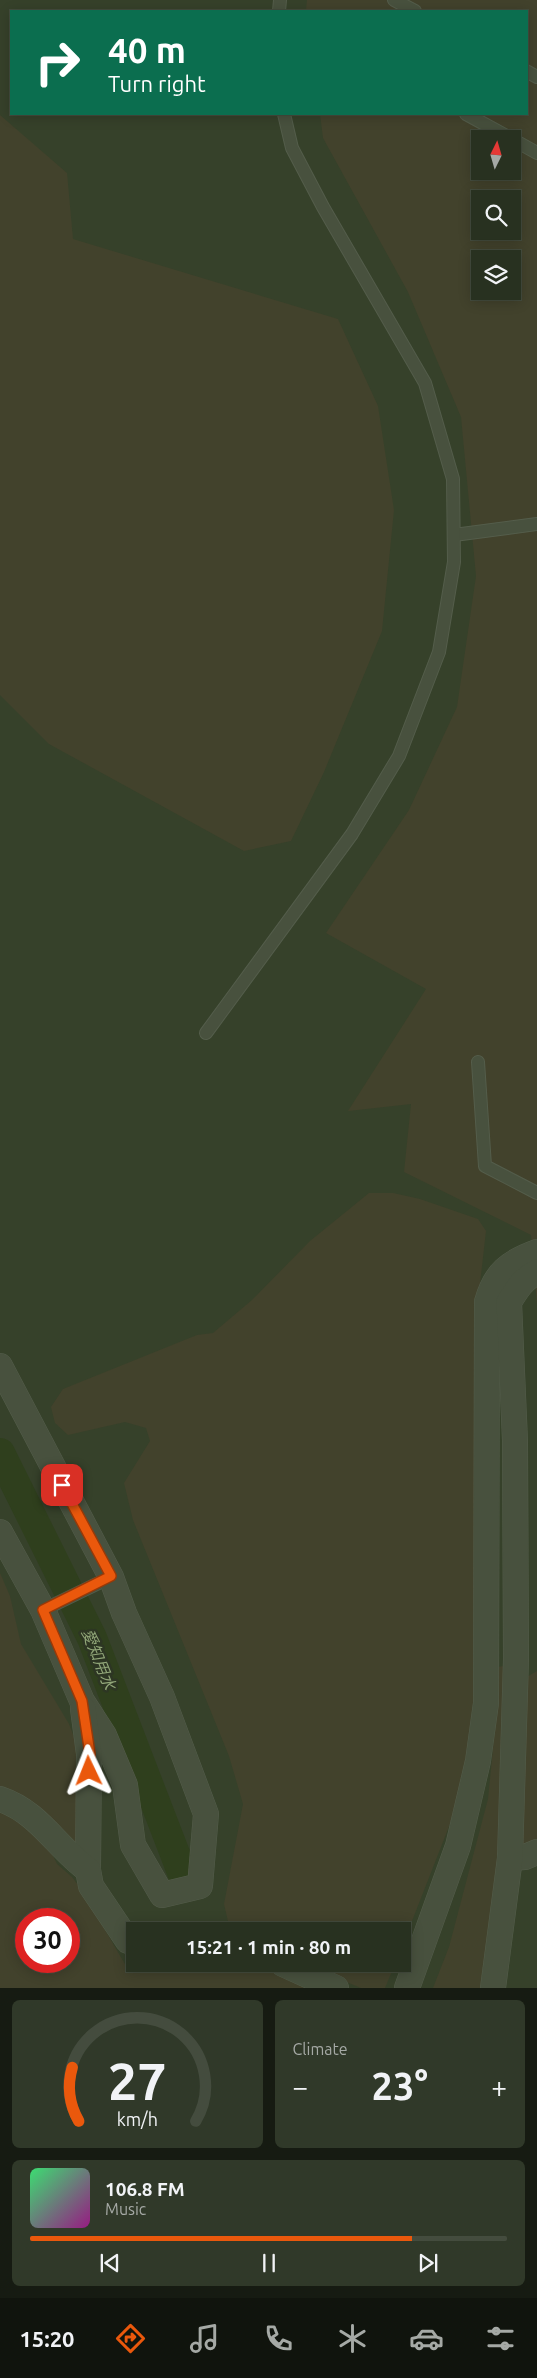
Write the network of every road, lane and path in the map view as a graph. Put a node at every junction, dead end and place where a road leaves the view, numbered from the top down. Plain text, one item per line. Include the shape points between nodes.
1 (394, 0) edge
2 (413, 10) edge
3 (284, 115) edge
4 (468, 115) edge
5 (495, 130) edge
6 (521, 144) edge
7 (537, 153) edge
8 (537, 524) edge
9 (454, 535) junction
10 (206, 1033) dead end
11 (478, 1062) dead end
12 (537, 1192) edge
13 (537, 1252) edge
14 (537, 1272) edge
15 (0, 1366) edge
16 (0, 1532) edge
17 (111, 1576) junction
18 (46, 1609) junction
19 (527, 1658) edge
20 (82, 1701) junction
21 (0, 1799) edge
22 (537, 1852) edge
23 (510, 1858) junction
24 (88, 1870) junction
25 (126, 1938) edge
26 (301, 1972) edge
27 (336, 1988) edge
28 (407, 1988) edge
29 (493, 1988) edge

1 - 2 lane
3 - 9 lane via 292,148 425,383 452,479
4 - 5 lane
6 - 7 lane
8 - 9 lane
9 - 10 lane via 454,562 438,652 399,756 346,842
11 - 12 lane via 485,1166
13 - 28 street via 508,1265 492,1285 487,1302 486,1704 478,1761 458,1846
14 - 19 street via 520,1285 509,1302
15 - 17 street
16 - 18 street
17 - 18 lane
17 - 20 street via 162,1697 206,1814 200,1886 162,1895 133,1844 125,1785 104,1735
18 - 20 street
19 - 23 street
20 - 24 street via 90,1754
21 - 24 street via 32,1816
22 - 23 street
23 - 29 street
24 - 25 street via 91,1886
26 - 27 street

